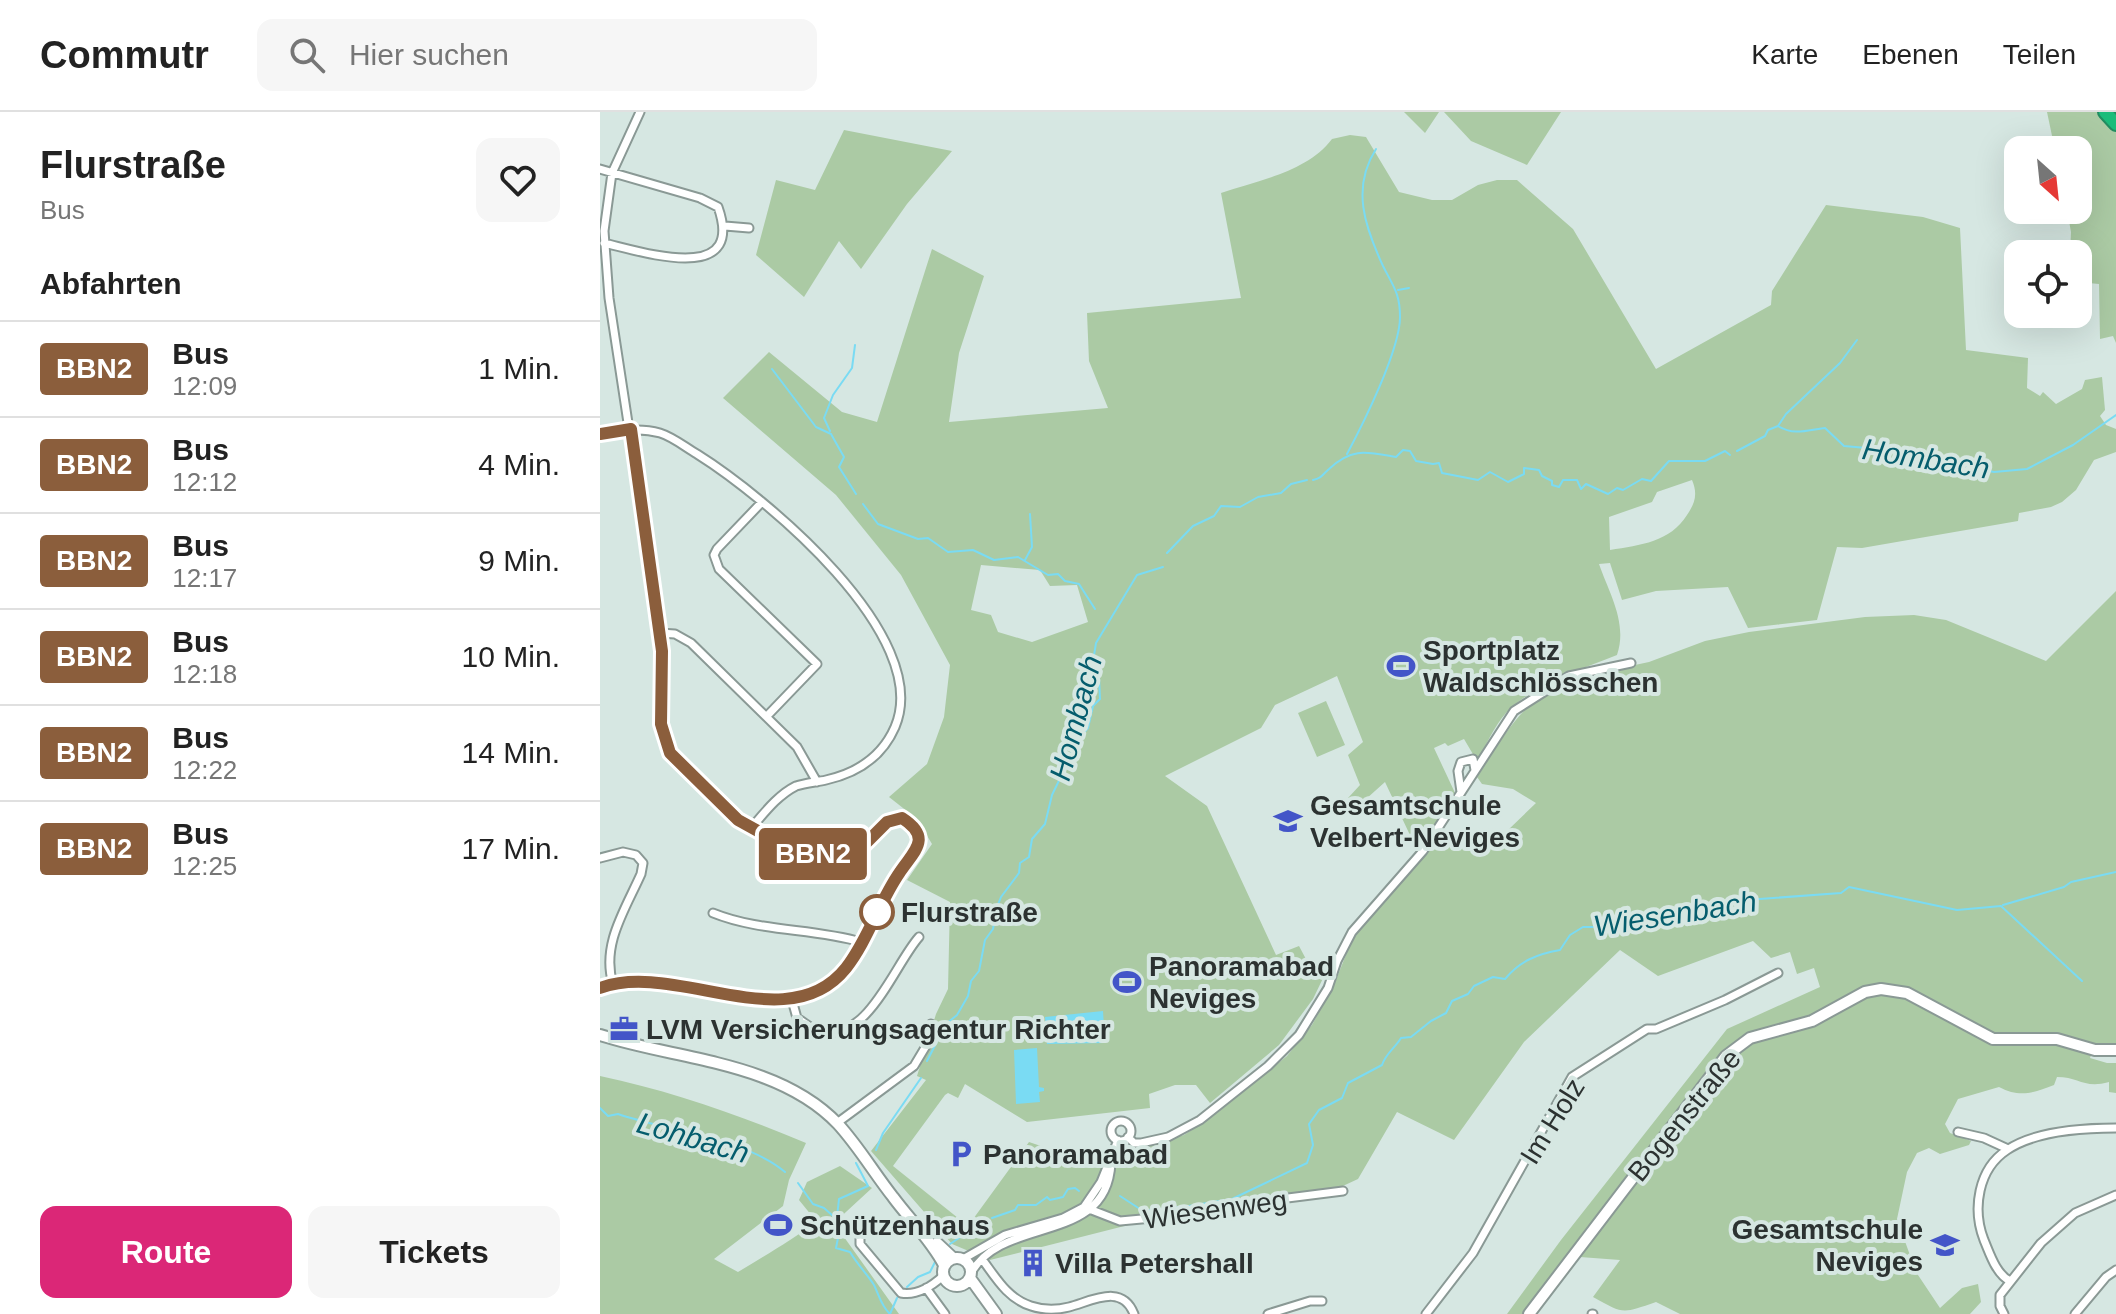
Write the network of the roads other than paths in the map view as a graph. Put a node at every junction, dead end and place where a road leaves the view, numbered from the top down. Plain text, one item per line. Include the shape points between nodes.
1 (640, 112) edge
2 (2105, 112) edge
3 (2116, 124) edge
4 (600, 169) edge
5 (612, 173) junction
6 (725, 226) junction
7 (749, 228) dead end
8 (604, 243) junction
9 (631, 429) junction
10 (600, 434) edge
11 (762, 502) junction
12 (660, 633) junction
13 (1631, 663) dead end
14 (767, 716) junction
15 (1475, 772) junction
16 (817, 782) junction
17 (1461, 792) junction
18 (752, 827) junction
19 (600, 858) edge
20 (713, 913) dead end
21 (919, 937) dead end
22 (861, 942) junction
23 (1778, 973) dead end
24 (613, 984) junction
25 (600, 988) edge
26 (792, 1000) junction
27 (931, 1024) dead end
28 (600, 1035) edge
29 (2116, 1050) edge
30 (837, 1123) junction
31 (2116, 1128) edge
32 (1958, 1132) dead end
33 (1128, 1137) junction
34 (1118, 1140) junction
35 (2008, 1149) junction
36 (1343, 1191) dead end
37 (2116, 1195) edge
38 (1086, 1209) junction
39 (860, 1237) dead end
40 (982, 1259) junction
41 (948, 1270) junction
42 (2116, 1270) edge
43 (967, 1279) junction
44 (2010, 1281) junction
45 (926, 1288) junction
46 (1322, 1301) dead end
47 (945, 1314) edge
48 (989, 1314) edge
49 (996, 1314) edge
50 (1134, 1314) edge
51 (1268, 1314) edge
52 (1426, 1314) edge
53 (1529, 1314) edge
54 (2004, 1314) edge
55 (2075, 1314) edge

1 - 5 street
2 - 3 highway
4 - 5 street
5 - 6 street via 700,198 718,207
5 - 8 street
6 - 7 street
6 - 8 street via 723,239 705,256 655,255
8 - 9 street
9 - 10 street
9 - 11 street via 663,434
9 - 12 street
11 - 14 street via 717,549 715,560 817,664
11 - 16 street via 827,561 859,601 889,649 899,677 901,706 885,745 862,767
12 - 14 street via 691,643
12 - 18 street via 665,744 695,779
13 - 15 street via 1569,676 1541,692 1514,711
14 - 16 street via 797,747
15 - 17 street
15 - 17 street via 1473,759 1461,762
16 - 18 street via 797,786 773,802
17 - 33 street via 1423,851 1352,932 1328,988 1284,1052 1181,1131 1141,1143
18 - 22 street via 788,846 830,856 865,844 894,819 902,818 913,827 919,844 914,856
19 - 24 street via 623,852 643,863 608,948
20 - 22 street
21 - 26 street via 874,1005 846,1030 816,1030 797,1018
22 - 26 street via 832,982
23 - 52 street, Im Holz via 1647,1029 1572,1077 1473,1253
24 - 25 street
24 - 26 street via 657,983
27 - 30 street via 914,1066
28 - 30 main road via 737,1068 803,1097
29 - 53 main road, Bogenstraße via 2057,1039 1993,1039 1907,993 1881,989 1865,992 1812,1021 1750,1038 1726,1056
30 - 41 main road via 894,1191
31 - 35 street via 2055,1133
32 - 35 street
33 - 34 street
33 - 34 street, Wiesenweg via 1130,1126 1117,1122 1111,1131
34 - 38 street, Wiesenweg via 1106,1185
35 - 44 street via 1984,1178 1978,1210 1985,1240 2002,1277
36 - 38 street, Wiesenweg via 1120,1221
37 - 44 street via 2056,1227
38 - 40 street via 1065,1223 1009,1241
38 - 41 street via 1005,1235
39 - 45 street via 860,1244 901,1293
40 - 43 street
40 - 50 street via 1011,1296 1029,1305 1056,1309 1109,1295 1131,1305
41 - 43 main road via 956,1286
41 - 43 main road via 968,1262
41 - 45 street
42 - 55 street
43 - 48 main road
43 - 49 main road
44 - 54 street via 2000,1295
45 - 47 street
46 - 51 street

